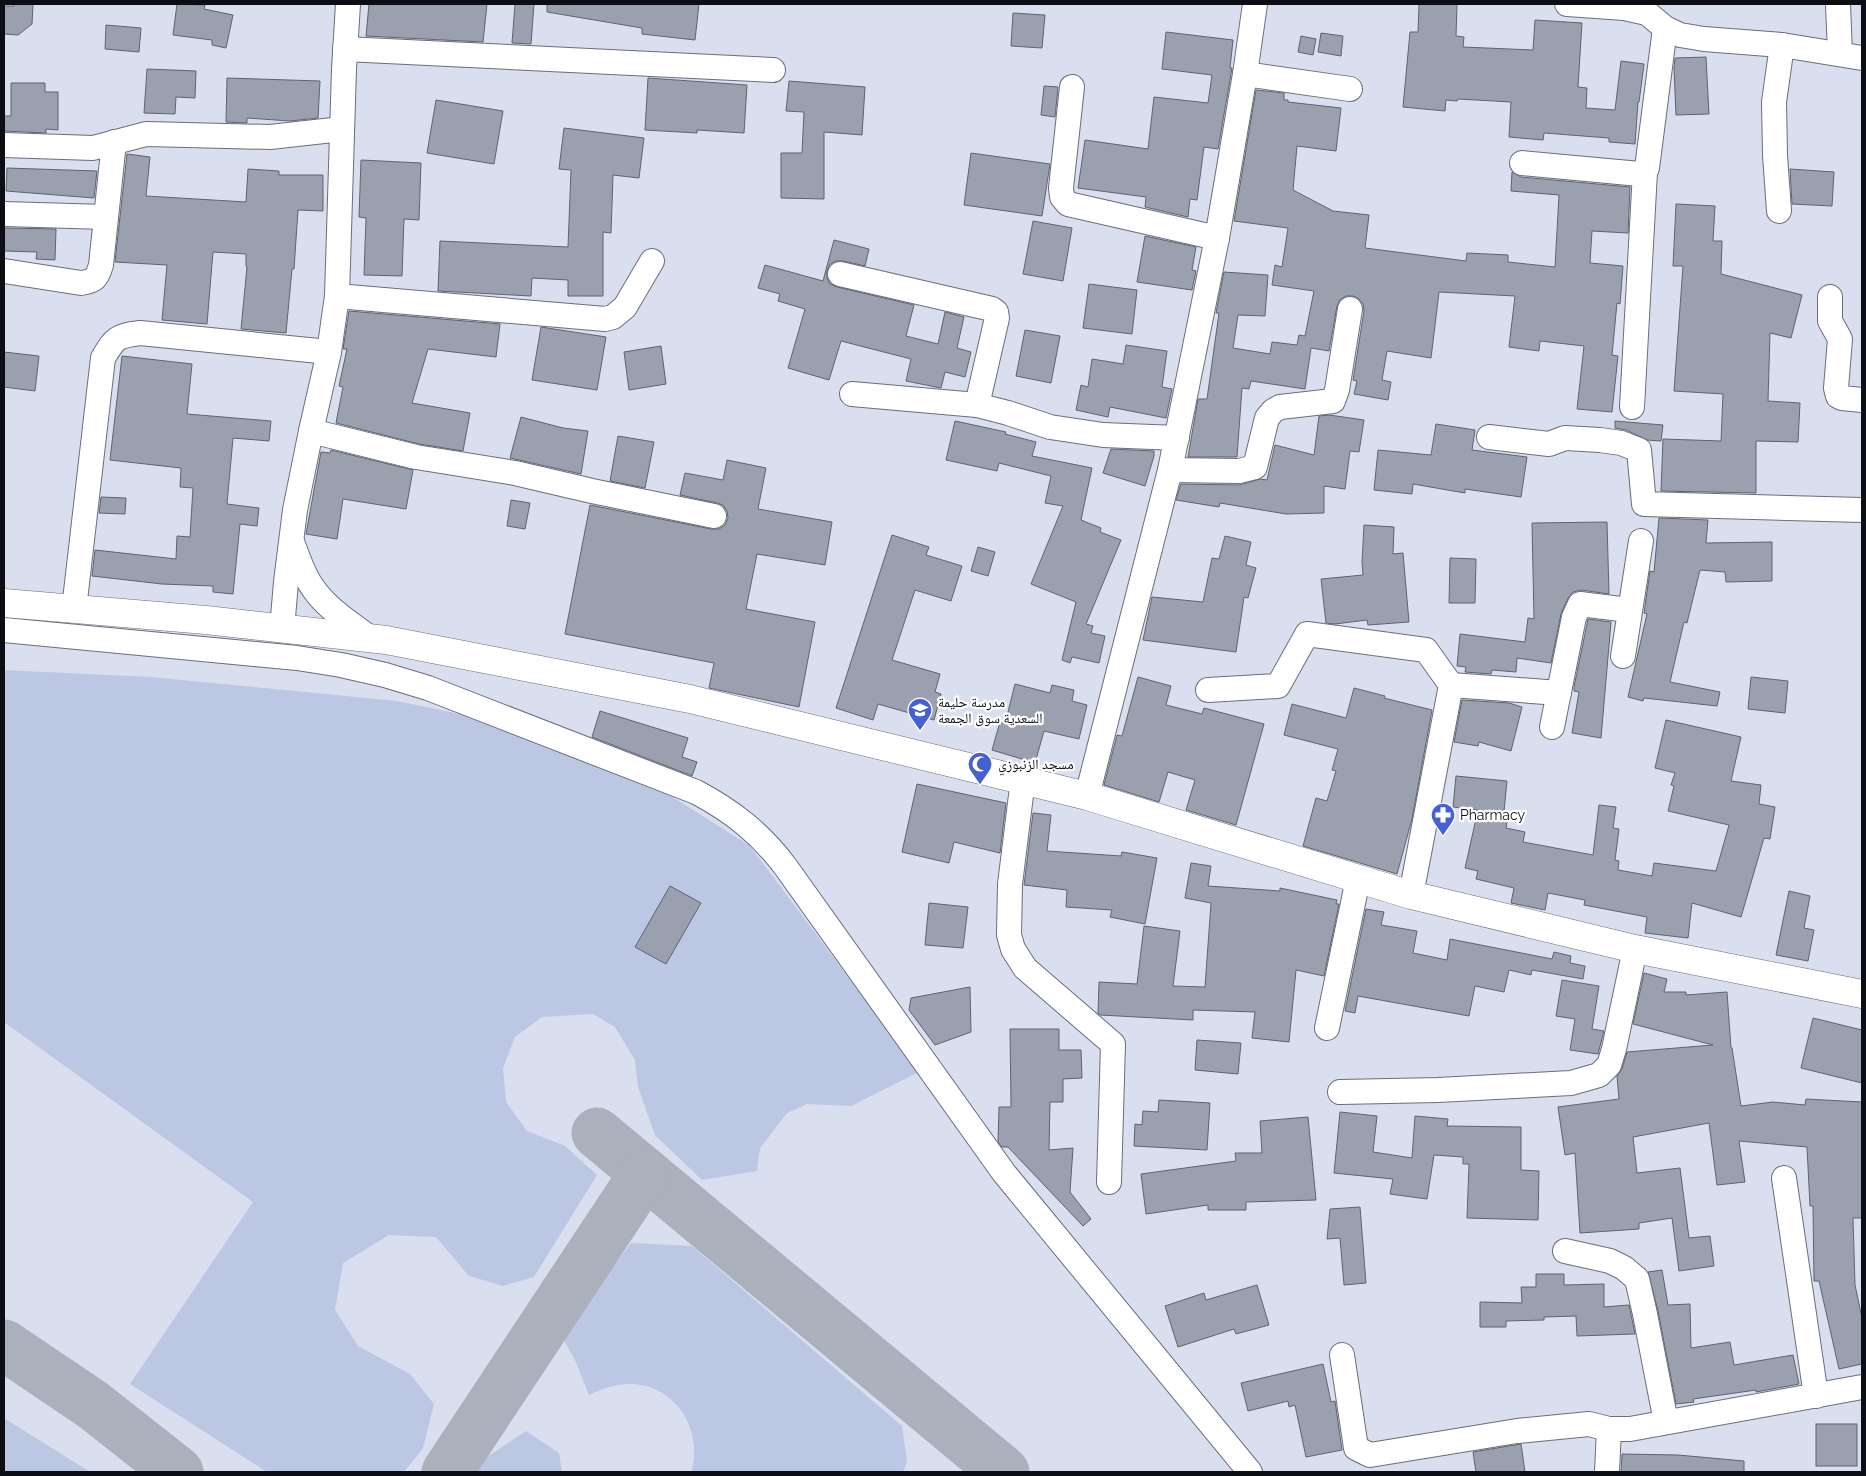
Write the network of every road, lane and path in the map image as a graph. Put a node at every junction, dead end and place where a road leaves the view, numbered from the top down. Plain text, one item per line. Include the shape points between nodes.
1 (348, 4) edge
2 (1255, 4) edge
3 (1568, 4) edge
4 (1838, 4) edge
5 (1664, 28) junction
6 (1782, 45) junction
7 (345, 50) junction
8 (1851, 56) edge
9 (773, 70) dead end
10 (1245, 74) junction
11 (1072, 87) dead end
12 (1350, 89) dead end
13 (342, 129) junction
14 (114, 142) junction
15 (4, 144) edge
16 (1522, 163) dead end
17 (1644, 172) junction
18 (1779, 211) dead end
19 (4, 214) edge
20 (106, 217) junction
21 (1217, 238) junction
22 (652, 261) dead end
23 (4, 272) edge
24 (840, 274) dead end
25 (337, 296) junction
26 (1830, 297) dead end
27 (1350, 309) dead end
28 (330, 352) junction
29 (852, 394) dead end
30 (1862, 400) edge
31 (977, 405) junction
32 (1632, 407) dead end
33 (311, 431) junction
34 (1489, 437) dead end
35 (1177, 438) junction
36 (1170, 470) junction
37 (1862, 510) edge
38 (714, 516) dead end
39 (291, 538) junction
40 (1641, 540) dead end
41 (4, 602) edge
42 (74, 609) junction
43 (1629, 610) junction
44 (282, 629) junction
45 (4, 630) edge
46 (371, 639) junction
47 (1623, 656) dead end
48 (1451, 685) junction
49 (1208, 690) dead end
50 (1559, 693) junction
51 (1552, 727) dead end
52 (1023, 779) junction
53 (1087, 796) junction
54 (1358, 879) junction
55 (1411, 895) junction
56 (1635, 949) junction
57 (1862, 994) edge
58 (1327, 1028) dead end
59 (1340, 1092) dead end
60 (1784, 1178) dead end
61 (1109, 1182) dead end
62 (1566, 1251) dead end
63 (1342, 1355) dead end
64 (1862, 1387) edge
65 (1816, 1396) junction
66 (1666, 1422) junction
67 (1609, 1429) junction
68 (1250, 1472) edge
69 (1607, 1472) edge

1 - 7 street
2 - 10 street
3 - 5 street via 1647,12
4 - 8 street
5 - 6 street via 1680,35 1704,39
5 - 17 street
6 - 8 street
6 - 18 street via 1774,102
7 - 9 street
7 - 13 street
10 - 12 street
10 - 21 street
11 - 21 street via 1061,188 1062,197 1068,204
13 - 14 street via 270,137 146,134
13 - 25 street
14 - 15 street via 93,148
14 - 20 street
16 - 17 street
17 - 32 street
19 - 20 street
20 - 23 street via 101,265 97,277 90,282
21 - 35 street
22 - 25 street via 625,307 613,318 605,319
24 - 31 street via 996,312
25 - 28 street
26 - 30 street via 1830,321 1840,339 1838,396
27 - 36 street via 1333,401 1280,407 1273,411 1268,418 1255,467 1239,471
28 - 33 street
28 - 42 street via 140,333 122,335 112,342 102,365
29 - 31 street
31 - 35 street via 1050,427 1103,435
33 - 38 street via 416,457 515,473
33 - 39 street
34 - 37 street via 1549,444 1565,438 1600,440 1639,450 1644,504
35 - 36 street
36 - 53 street
39 - 44 street
39 - 46 street via 312,588 327,605
40 - 43 street
41 - 42 main road
42 - 44 main road
43 - 47 street
43 - 50 street via 1580,604 1574,617
44 - 46 main road
45 - 68 street via 297,658 385,675 471,704 696,792 738,817 757,833 785,866 1004,1174
46 - 52 main road via 690,699
48 - 49 street via 1426,650 1307,634 1278,686
48 - 50 street
48 - 55 street
50 - 51 street
52 - 53 main road
52 - 61 street via 1010,884 1009,935 1026,968 1113,1044
53 - 54 main road
54 - 55 main road
54 - 58 street
55 - 56 main road
56 - 57 main road
56 - 59 street via 1614,1049 1609,1065 1599,1075 1571,1083
60 - 65 street
62 - 66 street via 1610,1262 1624,1268 1636,1279
63 - 67 street via 1356,1448 1370,1455 1589,1424
64 - 65 street
65 - 66 street
66 - 67 street
67 - 69 street

